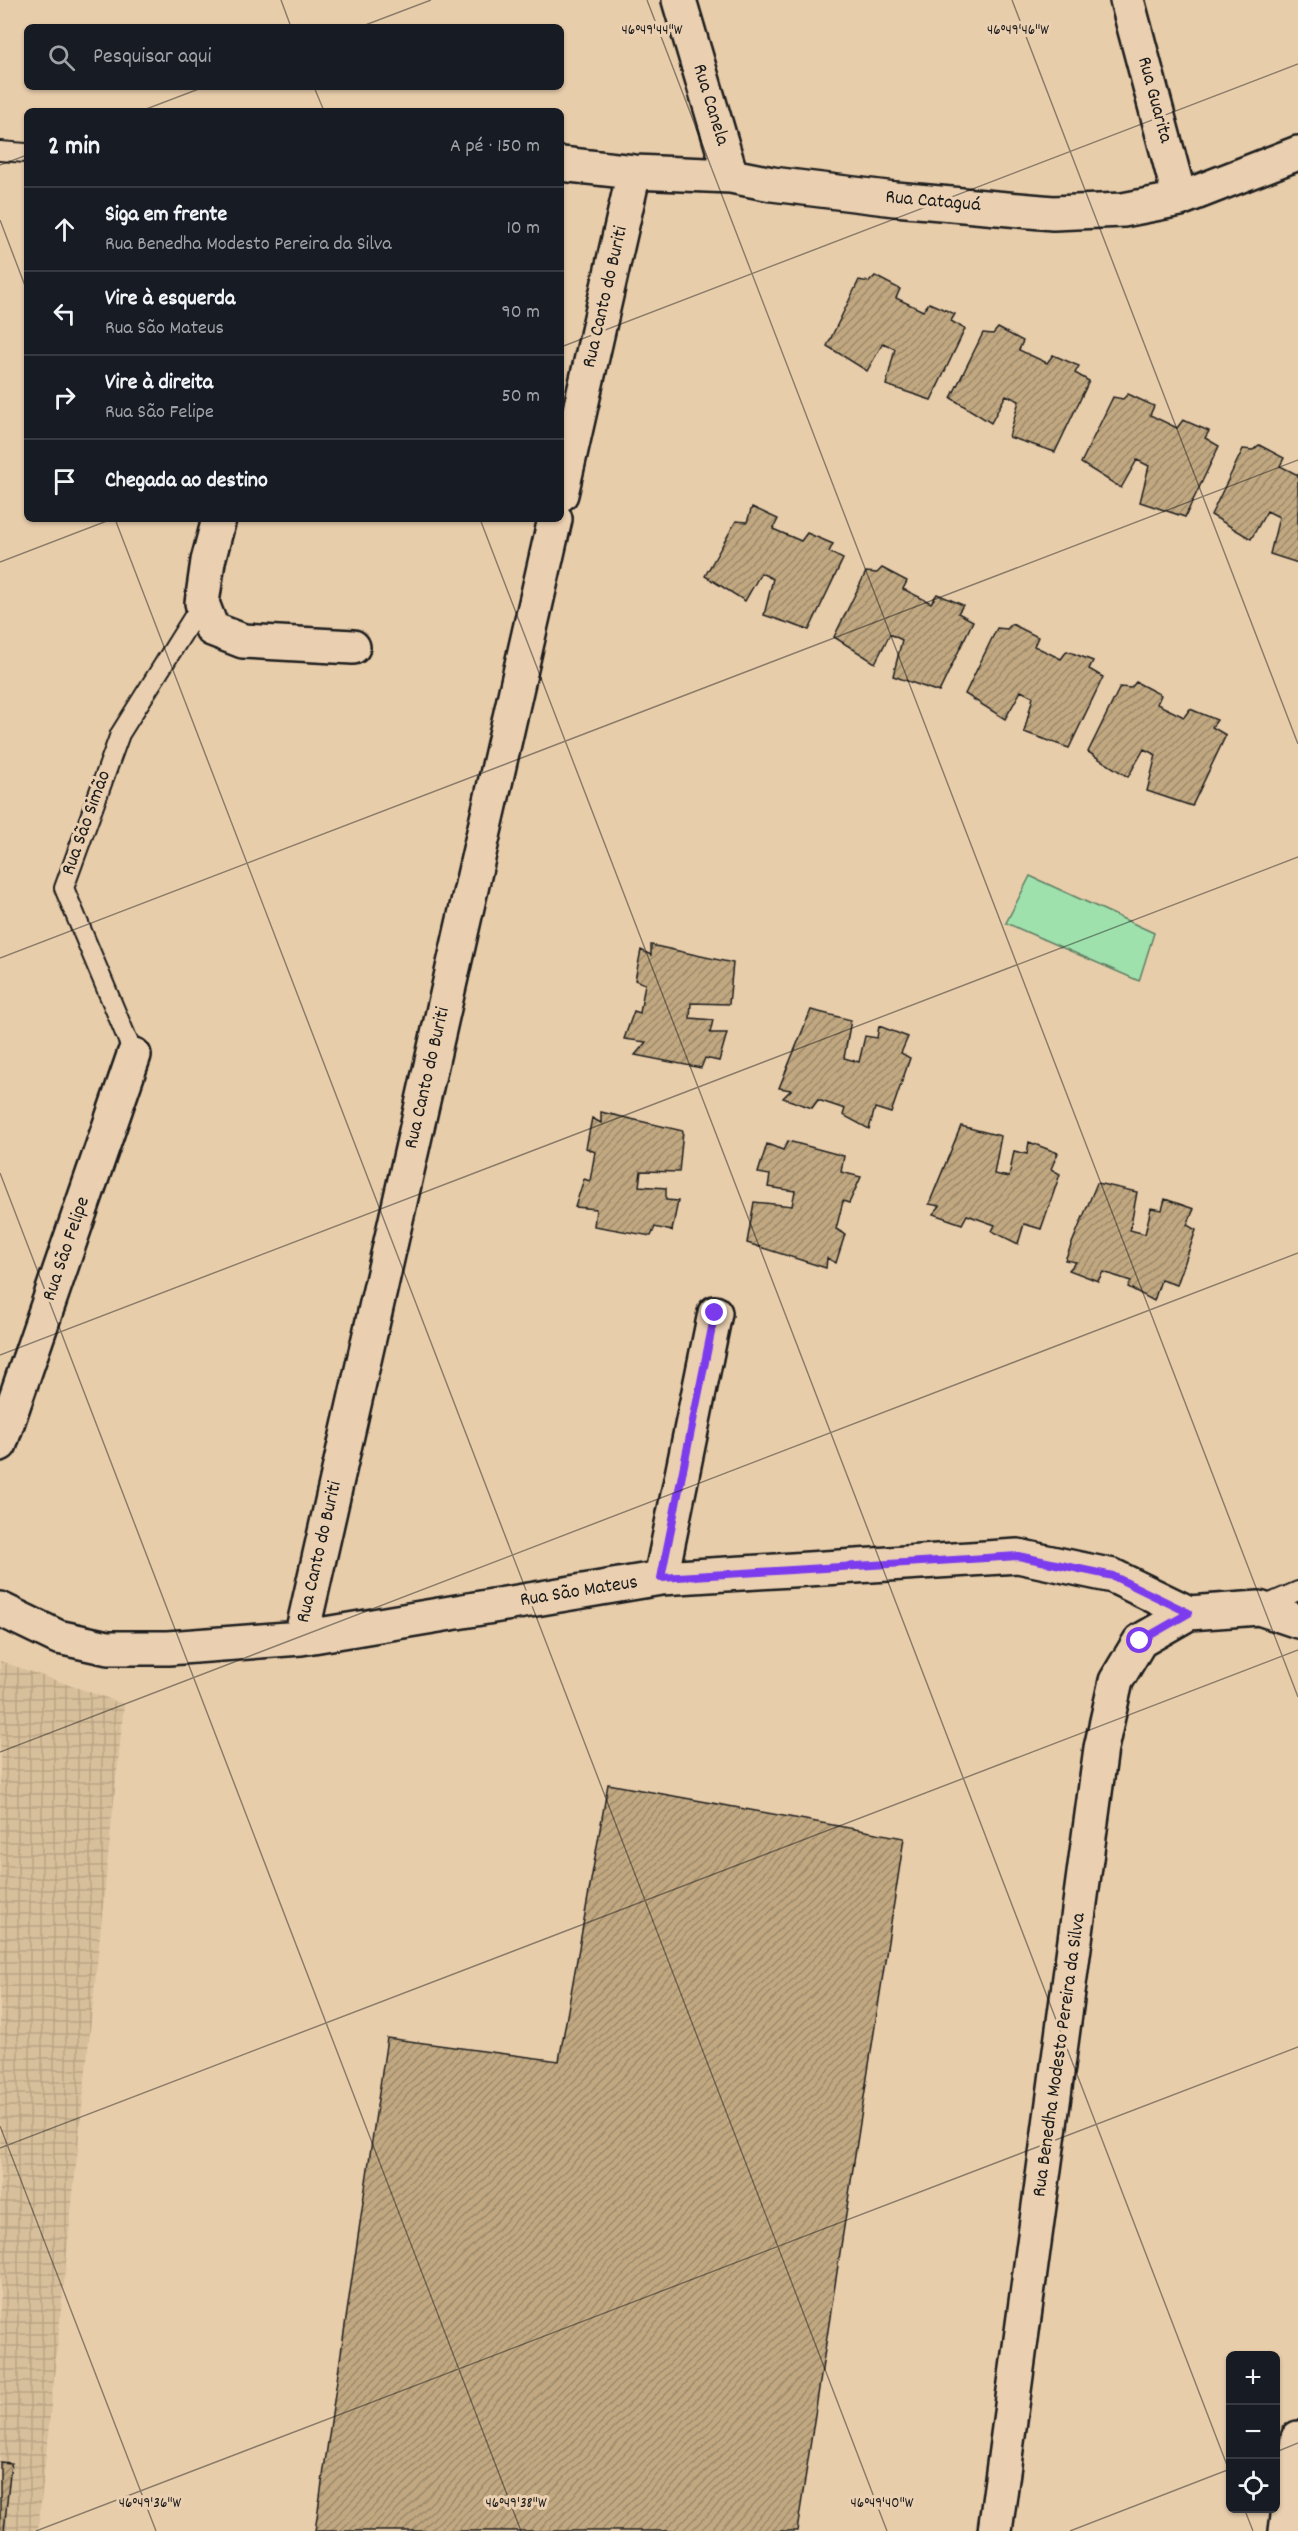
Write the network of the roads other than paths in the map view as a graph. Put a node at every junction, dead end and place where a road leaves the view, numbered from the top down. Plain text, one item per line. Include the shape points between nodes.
1 (679, 0) edge
2 (1127, 0) edge
3 (0, 151) edge
4 (24, 153) edge
5 (1298, 153) edge
6 (564, 164) edge
7 (634, 172) junction
8 (731, 176) junction
9 (1180, 199) junction
10 (564, 481) edge
11 (218, 522) edge
12 (554, 522) edge
13 (202, 603) junction
14 (353, 647) dead end
15 (134, 1055) joint
16 (715, 1313) dead end
17 (0, 1444) edge
18 (661, 1578) junction
19 (1298, 1591) edge
20 (1259, 1608) junction
21 (0, 1609) edge
22 (1189, 1613) junction
23 (1298, 1621) edge
24 (301, 1638) junction
25 (1298, 2438) edge
26 (995, 2531) edge
27 (1286, 2531) edge

1 - 8 street, Rua Canela
2 - 9 street, Rua Guarita
3 - 4 lane
5 - 9 street, Rua Cataguá
6 - 7 street, Rua Cataguá
7 - 8 street, Rua Cataguá
7 - 10 street, Rua Canto do Buriti
8 - 9 street, Rua Cataguá via 884,197 1053,213 1123,210
11 - 13 street, Rua São Simão
12 - 24 street, Rua Canto do Buriti
13 - 14 street via 212,629 243,641
13 - 15 lane, Rua São Simão via 120,734 64,888
15 - 17 street, Rua São Felipe
16 - 18 street
18 - 22 street, Rua São Mateus via 1018,1556 1113,1576
18 - 24 street, Rua São Mateus
19 - 20 lane
20 - 22 street
20 - 23 street
21 - 24 street, Rua São Mateus via 58,1637 108,1648 168,1648
22 - 26 street, Rua Benedha Modesto Pereira da Silva via 1140,1641 1116,1681 1101,1749
25 - 27 street

